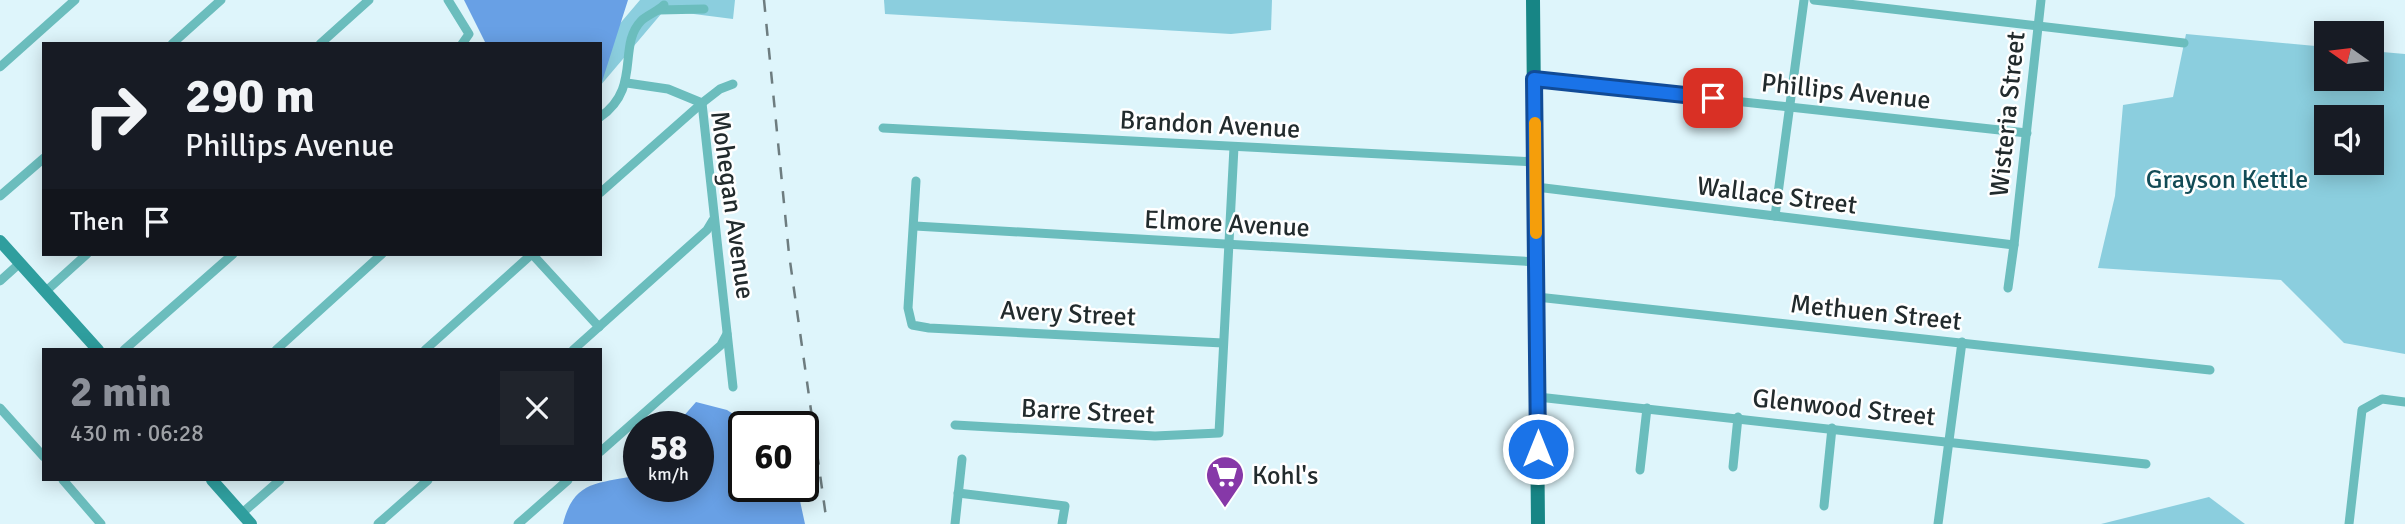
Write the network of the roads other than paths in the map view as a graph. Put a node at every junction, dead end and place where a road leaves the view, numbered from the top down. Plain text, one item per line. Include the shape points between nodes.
1 (75, 0) edge
2 (221, 0) edge
3 (369, 0) edge
4 (447, 0) edge
5 (1533, 0) edge
6 (1804, 0) edge
7 (1814, 0) edge
8 (2041, 0) edge
9 (704, 9) dead end
10 (2038, 27) junction
11 (174, 42) edge
12 (322, 42) edge
13 (463, 42) edge
14 (2184, 43) dead end
15 (0, 66) edge
16 (1534, 79) junction
17 (627, 83) junction
18 (733, 84) dead end
19 (702, 103) junction
20 (1789, 106) junction
21 (602, 116) edge
22 (883, 128) dead end
23 (2027, 133) junction
24 (1234, 147) junction
25 (42, 160) edge
26 (1535, 162) junction
27 (916, 181) dead end
28 (1536, 187) junction
29 (602, 191) edge
30 (0, 196) edge
31 (1775, 216) junction
32 (714, 218) junction
33 (915, 226) junction
34 (0, 241) edge
35 (1229, 244) junction
36 (2014, 245) junction
37 (85, 256) edge
38 (231, 256) edge
39 (380, 256) edge
40 (530, 256) edge
41 (534, 256) edge
42 (1537, 262) junction
43 (20, 263) junction
44 (0, 281) edge
45 (2008, 288) dead end
46 (45, 292) junction
47 (1537, 297) junction
48 (599, 327) junction
49 (727, 334) junction
50 (1962, 342) junction
51 (1223, 343) junction
52 (96, 348) edge
53 (126, 348) edge
54 (277, 348) edge
55 (427, 348) edge
56 (575, 348) edge
57 (2210, 370) dead end
58 (733, 387) dead end
59 (1538, 397) junction
60 (2405, 402) edge
61 (0, 408) edge
62 (1647, 408) junction
63 (1738, 417) junction
64 (955, 425) dead end
65 (1832, 428) junction
66 (1948, 440) junction
67 (602, 450) edge
68 (42, 455) edge
69 (962, 459) dead end
70 (2146, 464) dead end
71 (1732, 467) dead end
72 (1640, 470) dead end
73 (64, 481) edge
74 (213, 481) edge
75 (279, 481) edge
76 (427, 481) edge
77 (567, 481) edge
78 (958, 494) junction
79 (1824, 506) dead end
80 (242, 514) junction
81 (101, 524) edge
82 (251, 524) edge
83 (378, 524) edge
84 (518, 524) edge
85 (955, 524) edge
86 (1062, 524) edge
87 (1538, 524) edge
88 (1938, 524) edge
89 (2349, 524) edge

1 - 15 street
2 - 11 street
3 - 12 street
4 - 13 street via 468,34
5 - 16 main road
6 - 20 street
7 - 10 street
8 - 10 street, Wisteria Street
9 - 17 street via 662,7 640,22 633,37
10 - 14 street
10 - 23 street, Wisteria Street
16 - 20 street, Phillips Avenue
16 - 26 main road
17 - 19 street, Mohegan Avenue via 668,89
17 - 21 street via 613,108
18 - 19 street
19 - 29 street
19 - 32 street, Mohegan Avenue
20 - 23 street, Phillips Avenue
20 - 31 street
22 - 24 street, Brandon Avenue
23 - 36 street, Wisteria Street
24 - 26 street, Brandon Avenue
24 - 35 street
25 - 30 street
26 - 28 main road
27 - 33 street
28 - 31 street, Wallace Street
28 - 42 main road
31 - 36 street, Wallace Street
32 - 48 street via 708,230
32 - 49 street, Mohegan Avenue
33 - 35 street, Elmore Avenue
33 - 51 street, Avery Street via 908,308 912,325
34 - 43 main road
35 - 42 street, Elmore Avenue
35 - 51 street
36 - 45 street
37 - 46 street
38 - 53 street
39 - 54 street
40 - 55 street
41 - 48 street
42 - 47 main road
43 - 44 street
43 - 46 main road
46 - 52 main road
47 - 50 street, Methuen Street
47 - 59 main road
48 - 56 street
49 - 58 street, Mohegan Avenue
49 - 67 street via 721,345
50 - 57 street, Methuen Street
50 - 66 street
51 - 64 street, Barre Street via 1219,433 1155,436
59 - 62 street, Glenwood Street
59 - 87 main road
60 - 89 street via 2374,400 2362,410
61 - 68 street
62 - 63 street, Glenwood Street
62 - 72 street
63 - 65 street, Glenwood Street
63 - 71 street
65 - 66 street, Glenwood Street
65 - 79 street
66 - 70 street, Glenwood Street
66 - 88 street
69 - 78 street
73 - 81 street
74 - 80 main road
75 - 80 street
76 - 83 street
77 - 84 street
78 - 85 street
78 - 86 street via 1065,506
80 - 82 main road

